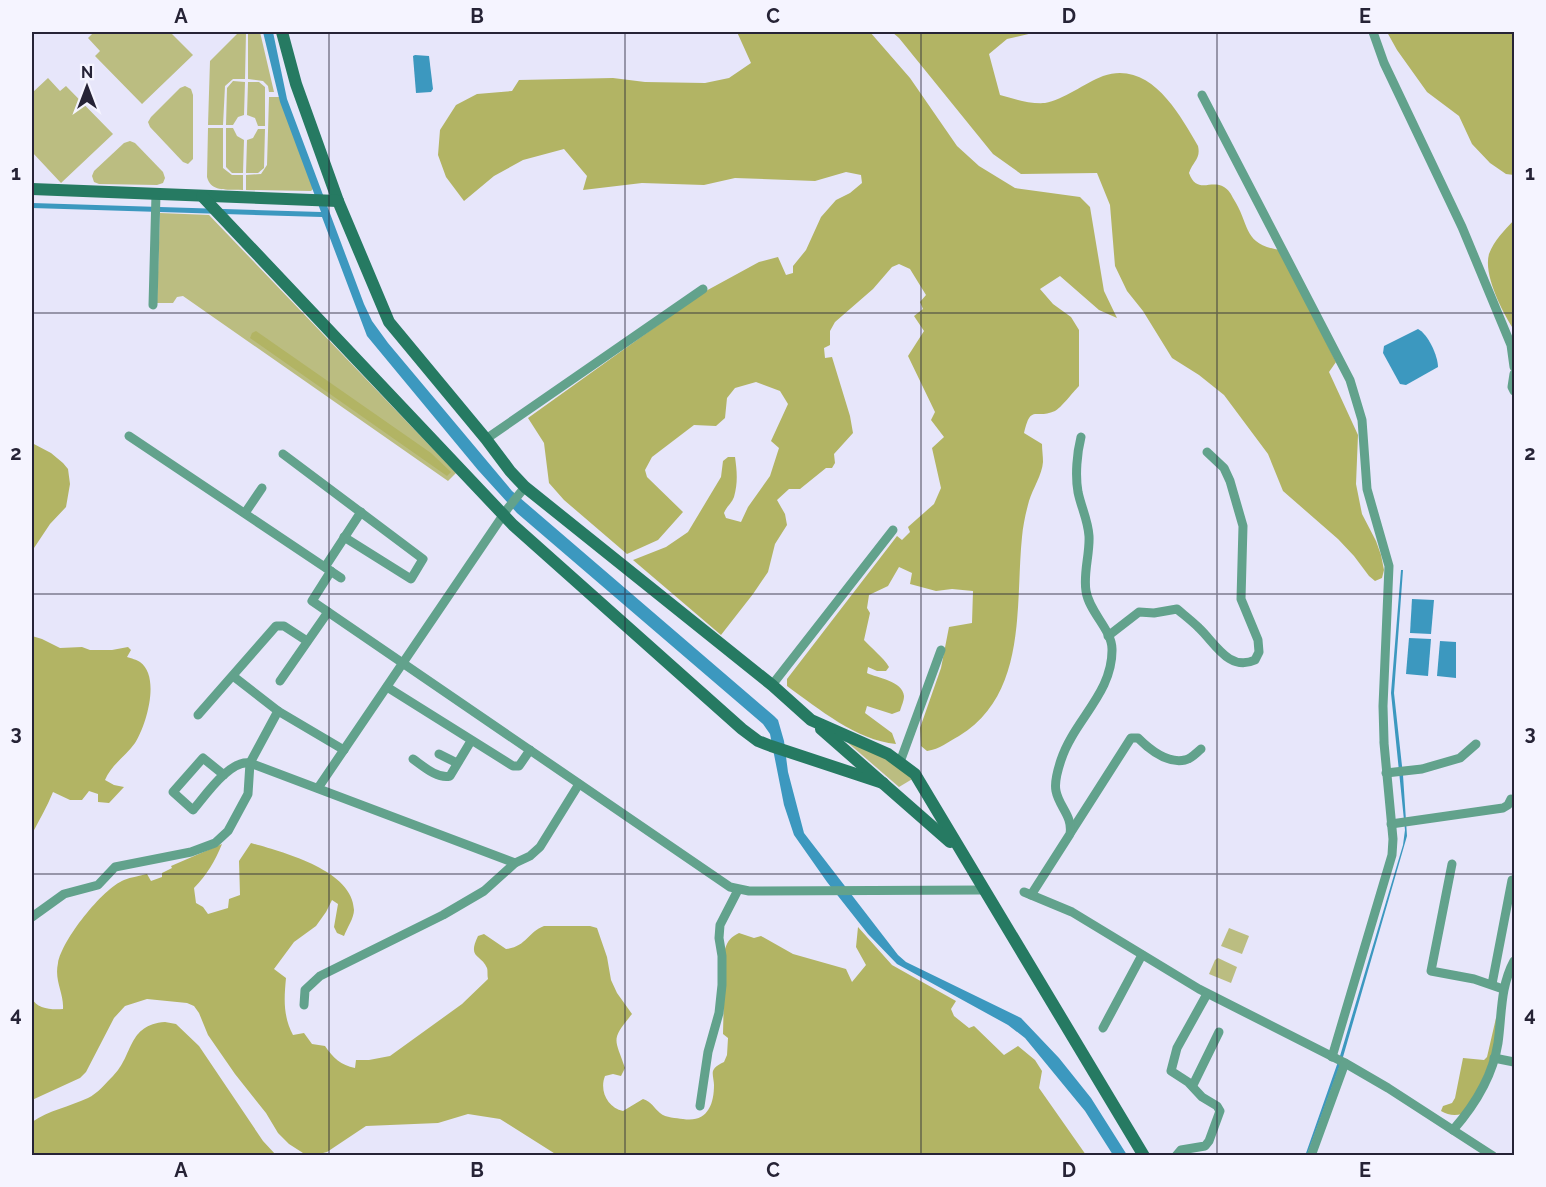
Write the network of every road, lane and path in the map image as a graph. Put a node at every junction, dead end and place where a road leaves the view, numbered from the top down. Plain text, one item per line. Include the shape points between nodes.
1 (282, 32) edge
2 (1373, 32) edge
3 (1202, 95) dead end
4 (32, 189) edge
5 (202, 196) junction
6 (338, 201) junction
7 (156, 205) junction
8 (703, 289) dead end
9 (153, 305) dead end
10 (1515, 367) edge
11 (1515, 374) edge
12 (1515, 391) edge
13 (129, 436) dead end
14 (1081, 437) dead end
15 (486, 439) junction
16 (1208, 452) dead end
17 (283, 454) dead end
18 (262, 488) dead end
19 (522, 490) junction
20 (361, 512) junction
21 (506, 512) junction
22 (244, 513) junction
23 (893, 530) dead end
24 (344, 537) junction
25 (328, 569) junction
26 (341, 578) dead end
27 (328, 612) junction
28 (1108, 636) junction
29 (308, 640) junction
30 (940, 650) dead end
31 (403, 663) junction
32 (233, 676) junction
33 (280, 681) dead end
34 (772, 685) junction
35 (387, 687) junction
36 (278, 711) junction
37 (198, 715) dead end
38 (811, 720) junction
39 (471, 741) junction
40 (1476, 744) dead end
41 (1201, 749) dead end
42 (344, 750) junction
43 (530, 750) junction
44 (439, 754) dead end
45 (412, 759) dead end
46 (900, 762) junction
47 (250, 763) junction
48 (457, 764) junction
49 (1386, 773) junction
50 (224, 775) junction
51 (884, 783) junction
52 (579, 784) junction
53 (318, 788) junction
54 (1511, 799) dead end
55 (1391, 824) junction
56 (1070, 834) junction
57 (959, 849) junction
58 (515, 863) junction
59 (1452, 864) dead end
60 (1512, 880) dead end
61 (738, 890) junction
62 (983, 890) junction
63 (32, 917) edge
64 (1142, 955) junction
65 (1515, 961) edge
66 (1492, 984) junction
67 (1503, 988) junction
68 (1207, 994) junction
69 (304, 1005) dead end
70 (1103, 1028) dead end
71 (1219, 1032) dead end
72 (1494, 1058) junction
73 (1339, 1060) junction
74 (1515, 1062) edge
75 (1192, 1085) junction
76 (700, 1106) dead end
77 (1453, 1130) junction
78 (1144, 1155) edge
79 (1176, 1155) edge
80 (1311, 1155) edge
81 (1493, 1155) edge

1 - 6 main road via 296,84
2 - 10 street via 1466,237 1511,345
3 - 49 street via 1350,380 1359,405 1367,489 1389,566 1383,706
4 - 7 main road
5 - 6 main road
5 - 7 main road
5 - 21 main road
6 - 15 main road via 389,322
7 - 9 street
8 - 15 street
11 - 12 street
13 - 22 street
14 - 28 street via 1077,490 1089,538 1086,591
15 - 19 main road
16 - 28 street via 1227,474 1243,526 1241,599 1258,640 1255,660 1247,664 1228,659 1177,609 1139,612
17 - 20 street
18 - 22 street
19 - 21 street
19 - 34 main road
20 - 24 street
20 - 24 street via 423,559 411,579
21 - 31 street
21 - 51 main road via 758,741
22 - 25 street
23 - 34 street
24 - 25 street
25 - 26 street
25 - 27 street via 312,601
27 - 29 street
27 - 31 street
28 - 56 street via 1112,644 1109,675 1069,741 1058,770 1056,793 1071,825
29 - 32 street via 284,626 276,626
29 - 33 street
30 - 46 street
31 - 35 street
31 - 43 street
32 - 36 street
32 - 37 street
34 - 38 main road
35 - 39 street
35 - 42 street
36 - 42 street
36 - 47 street
38 - 46 main road
38 - 51 main road
39 - 43 street via 513,766 519,766
39 - 48 street
40 - 49 street via 1460,758 1422,769
41 - 56 street via 1189,759 1179,760 1158,754 1138,738 1131,738
42 - 53 street
43 - 52 street
44 - 48 street
45 - 48 street via 442,777 450,776
46 - 57 main road via 915,774
47 - 50 street via 236,765
47 - 53 street
47 - 63 street via 248,794 228,831 214,843 191,852 115,867 98,885 64,894
49 - 55 street
50 - 50 street via 203,758 173,792 193,810
51 - 57 main road
52 - 58 street via 540,847
52 - 61 street
53 - 58 street
54 - 55 street via 1503,808
55 - 73 street via 1392,855
56 - 64 street via 1028,894 1072,912
57 - 62 main road
58 - 69 street via 470,901 320,976 305,990
59 - 66 street via 1431,971
60 - 66 street
61 - 62 street
61 - 76 street via 720,925 719,1013
62 - 78 main road
64 - 68 street
64 - 70 street
65 - 67 street
66 - 67 street
67 - 72 street
68 - 73 street via 1229,1001
68 - 75 street via 1172,1064 1174,1075
71 - 75 street
72 - 74 street
72 - 77 street via 1470,1111
73 - 77 street
73 - 80 street
75 - 79 street via 1220,1111 1205,1146 1181,1150
77 - 81 street

